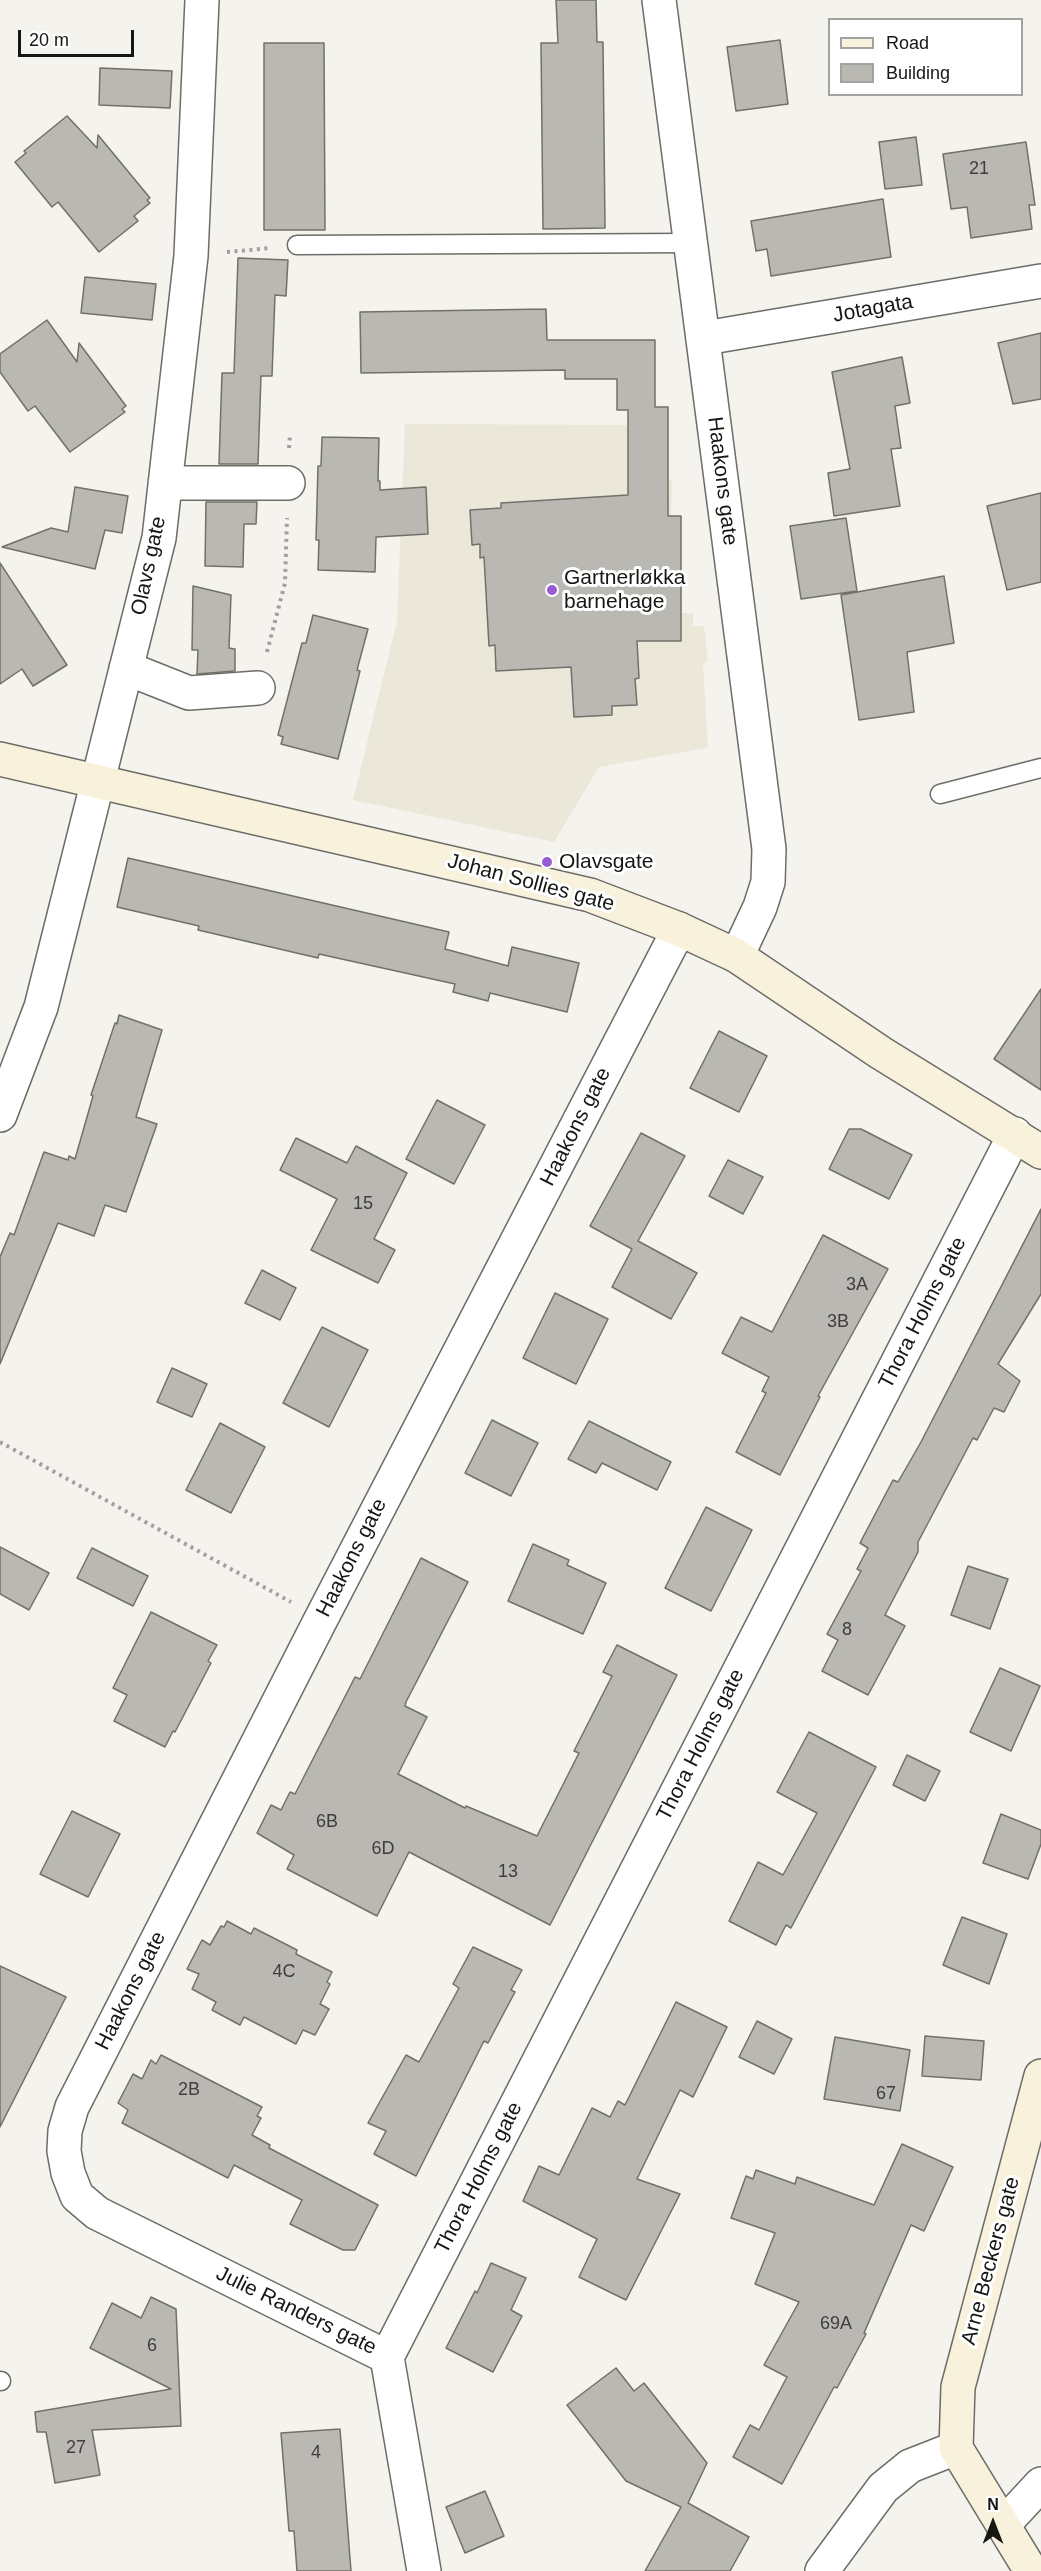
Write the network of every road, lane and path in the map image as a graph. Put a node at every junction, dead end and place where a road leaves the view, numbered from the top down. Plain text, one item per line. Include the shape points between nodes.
1 (202, 0) edge
2 (660, 0) edge
3 (689, 243) junction
4 (297, 245) joint
5 (191, 256) junction
6 (1041, 281) edge
7 (705, 338) junction
8 (290, 435) dead end
9 (165, 483) junction
10 (288, 483) junction
11 (126, 668) junction
12 (258, 688) joint
13 (0, 759) edge
14 (1041, 768) edge
15 (97, 783) junction
16 (940, 794) dead end
17 (679, 929) junction
18 (737, 956) junction
19 (0, 1115) edge
20 (1028, 1143) edge
21 (0, 1442) edge
22 (321, 1618) junction
23 (1041, 2076) edge
24 (77, 2196) joint
25 (387, 2356) junction
26 (956, 2448) junction
27 (1041, 2484) edge
28 (1003, 2525) junction
29 (424, 2571) edge
30 (822, 2571) edge
31 (1031, 2571) edge

1 - 5 street, Olavs gate
2 - 3 street, Haakons gate
3 - 4 lane
3 - 7 street, Haakons gate
4 - 5 path
5 - 9 street, Olavs gate
6 - 7 street, Jotagata
7 - 18 street, Haakons gate via 769,849 768,882
8 - 10 path
9 - 10 street
9 - 11 street, Olavs gate via 159,538
10 - 12 path via 285,583
11 - 12 street via 189,693
11 - 15 street, Olavs gate
13 - 15 main road, Johan Sollies gate
14 - 16 lane
15 - 17 main road, Johan Sollies gate via 590,895
15 - 19 street, Olavs gate via 40,1006
17 - 18 main road, Johan Sollies gate
17 - 22 street, Haakons gate
18 - 20 main road, Johan Sollies gate via 881,1053
20 - 25 street, Thora Holms gate
21 - 22 path
22 - 24 street, Haakons gate via 72,2107 64,2151
23 - 26 main road, Arne Beckers gate via 958,2386
24 - 25 street, Julie Randers gate via 97,2213
25 - 29 street, Julie Randers gate
26 - 28 main road
26 - 30 street via 910,2466 883,2488
27 - 28 street
28 - 31 main road

